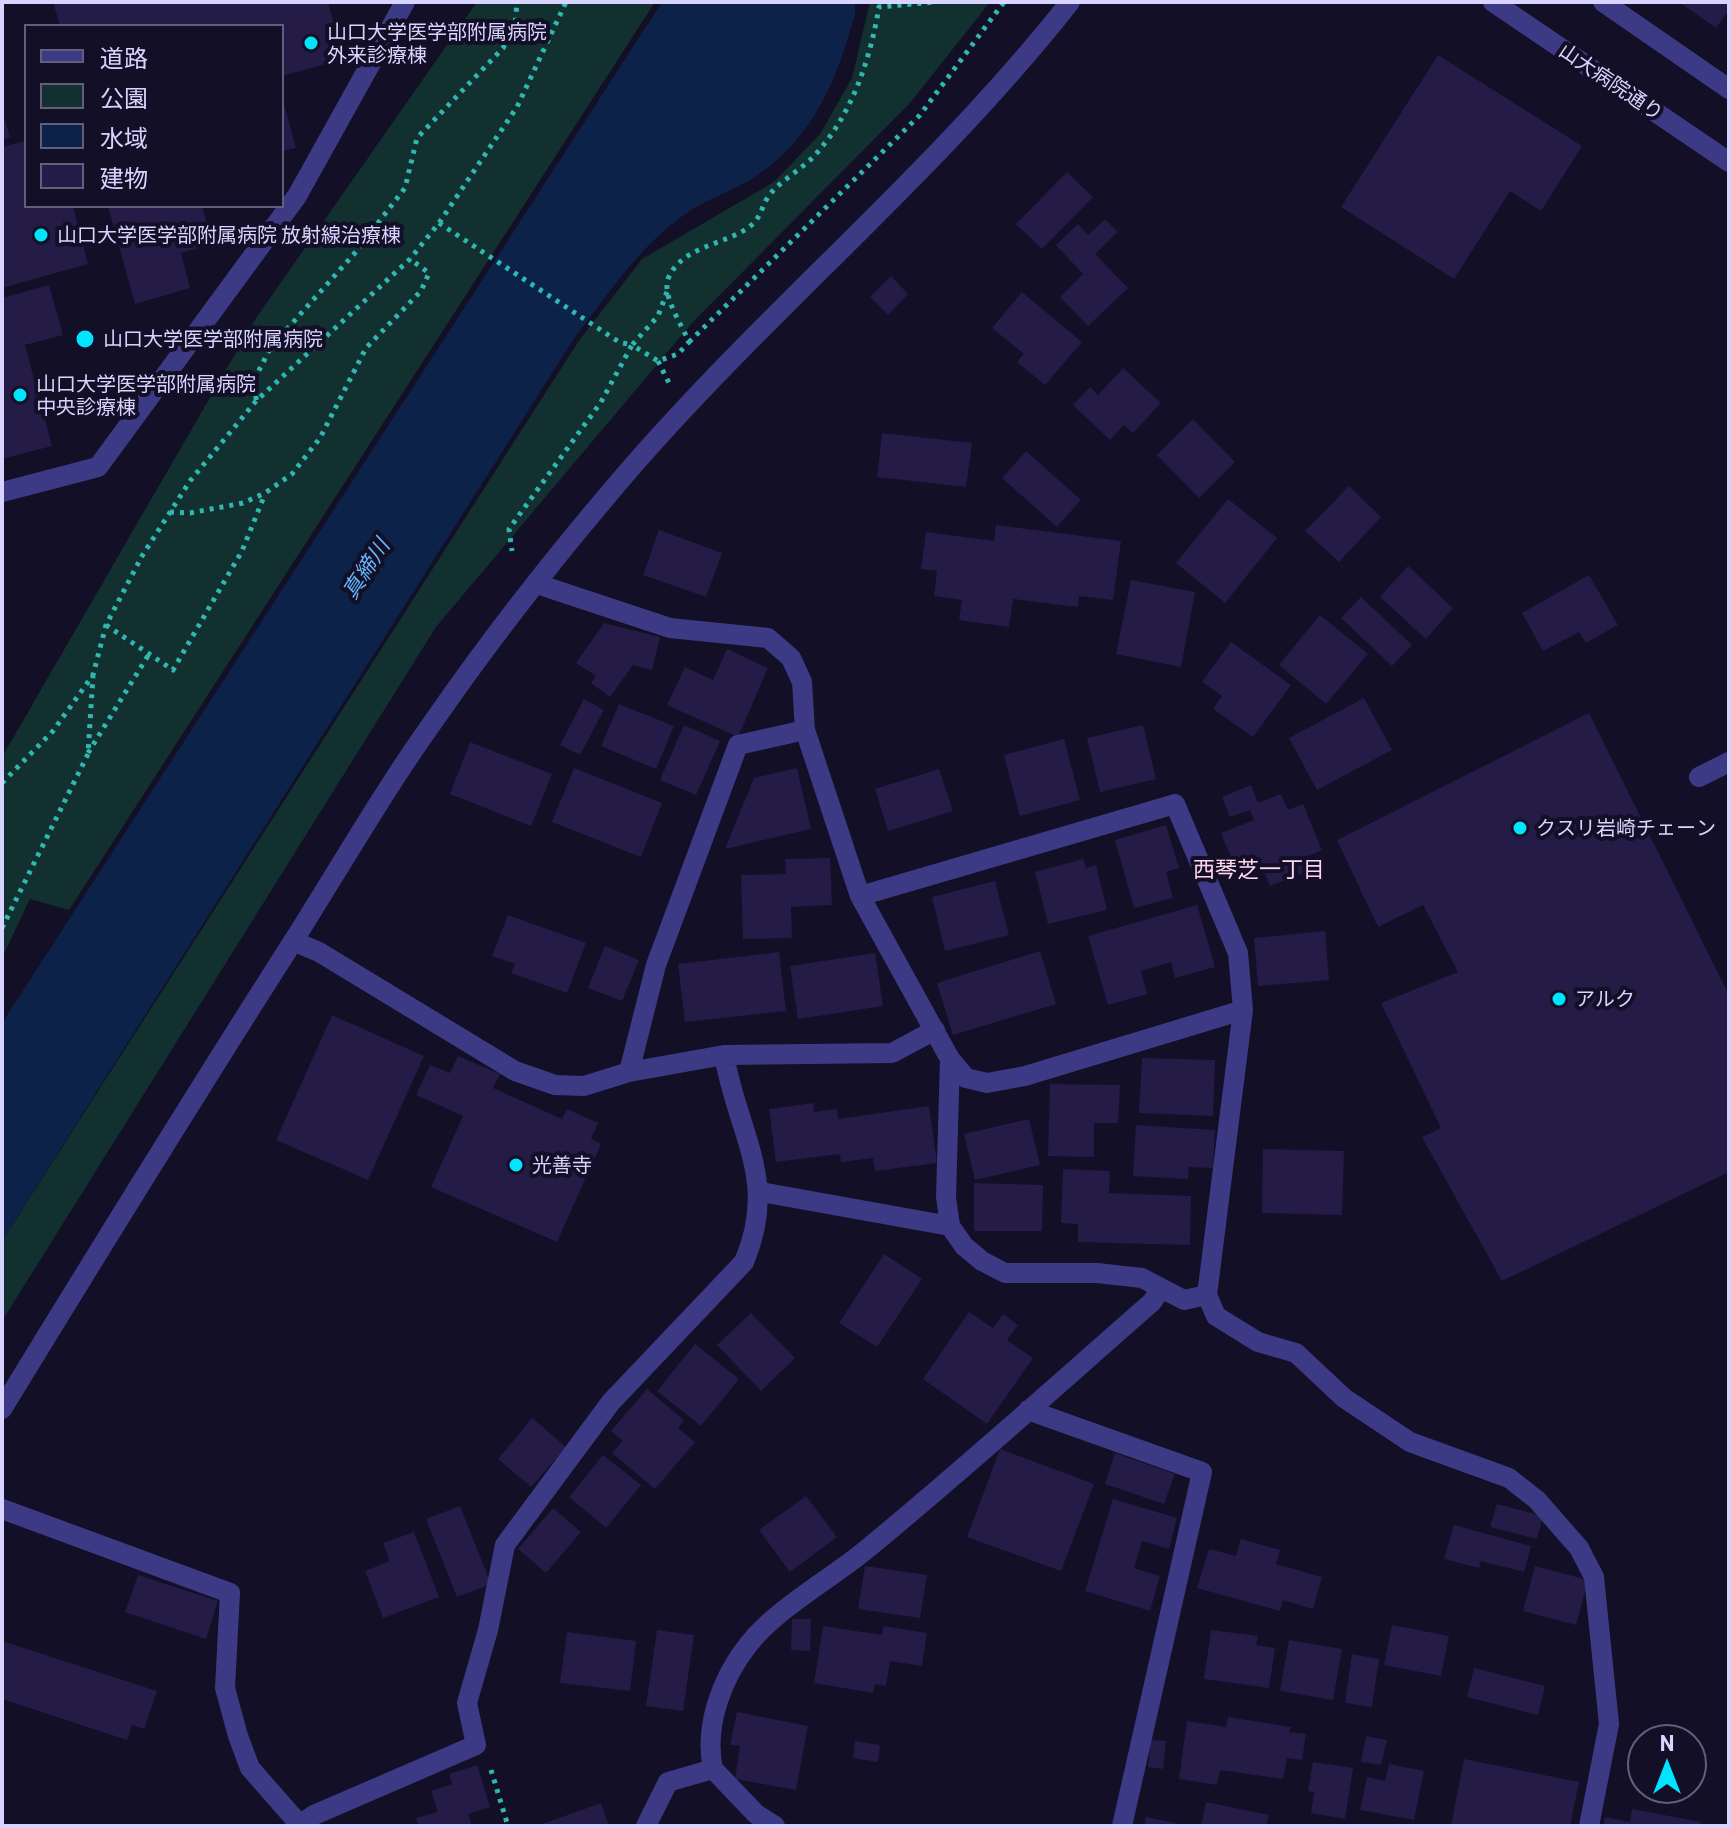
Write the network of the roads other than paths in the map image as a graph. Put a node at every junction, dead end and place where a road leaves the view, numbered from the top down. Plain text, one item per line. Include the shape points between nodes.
1 (405, 2) edge
2 (1070, 2) edge
3 (1493, 2) edge
4 (1603, 2) edge
5 (1729, 89) edge
6 (1729, 162) edge
7 (2, 492) edge
8 (537, 584) junction
9 (805, 730) junction
10 (1729, 762) edge
11 (1699, 777) dead end
12 (860, 896) junction
13 (293, 941) junction
14 (1243, 1010) junction
15 (935, 1030) junction
16 (724, 1055) junction
17 (950, 1059) junction
18 (629, 1072) junction
19 (761, 1192) junction
20 (950, 1226) junction
21 (1160, 1290) junction
22 (1207, 1295) junction
23 (2, 1409) edge
24 (1028, 1410) junction
25 (2, 1509) edge
26 (713, 1769) junction
27 (300, 1825) edge
28 (646, 1826) edge
29 (775, 1826) edge
30 (1122, 1826) edge
31 (1589, 1826) edge

1 - 7 street via 297,196 98,467
2 - 8 street via 1021,64 900,192 717,374 608,494
3 - 6 street, 山大病院通り
4 - 5 street
8 - 9 street via 670,628 768,638 791,658 802,682
8 - 13 street via 431,723
9 - 12 street
9 - 18 street via 738,745 656,965
10 - 11 street
12 - 14 street via 1175,804 1238,953
12 - 15 street
13 - 18 street via 515,1071 555,1085 584,1086
13 - 23 street
14 - 17 street via 987,1083 966,1078
14 - 22 street
15 - 16 street via 892,1053
15 - 17 street
16 - 18 street
16 - 19 street
17 - 20 street
19 - 20 street
19 - 27 street via 755,1236 744,1262 611,1402 505,1545 467,1703 476,1745
20 - 21 street via 964,1246 1005,1273 1097,1273 1142,1278
21 - 22 street via 1184,1300
21 - 24 street
22 - 31 street via 1216,1316 1258,1342 1296,1353 1344,1398 1410,1442 1509,1478 1537,1500 1579,1548 1594,1577 1609,1724
24 - 26 street via 749,1642 724,1680 708,1746
24 - 30 street via 1202,1472
25 - 27 street via 230,1593 225,1688 238,1736 250,1768
26 - 28 street via 668,1782
26 - 29 street via 756,1814

